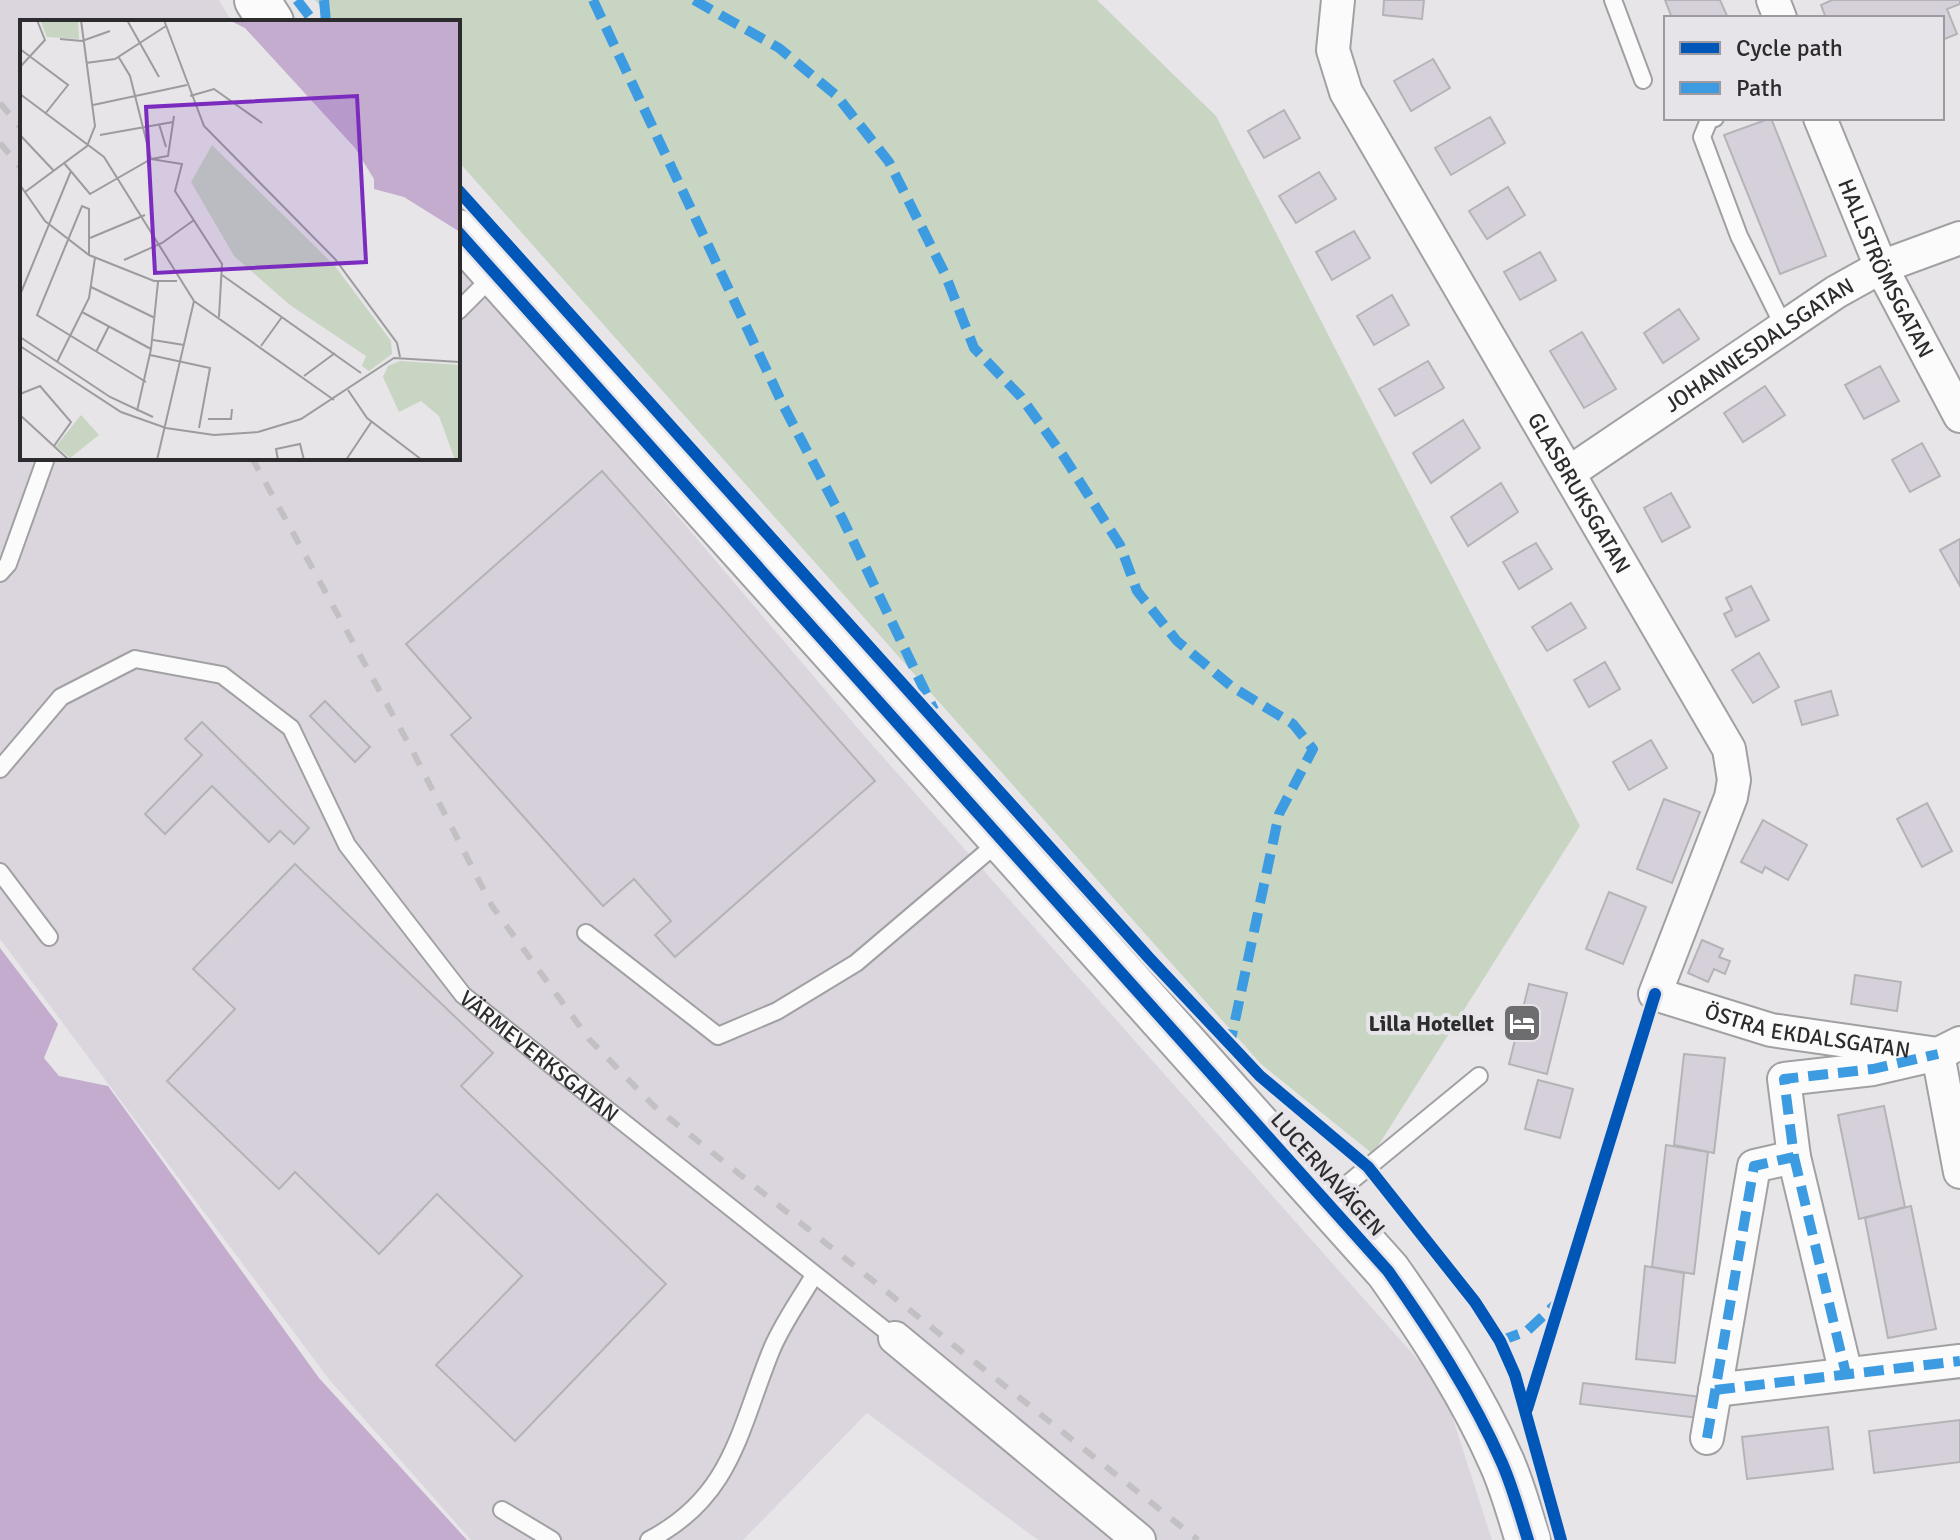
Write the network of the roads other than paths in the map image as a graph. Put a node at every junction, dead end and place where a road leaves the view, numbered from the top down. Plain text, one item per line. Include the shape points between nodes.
1 (257, 0) edge
2 (1338, 0) edge
3 (1613, 0) edge
4 (270, 20) edge
5 (1643, 80) dead end
6 (1709, 120) edge
7 (1821, 120) edge
8 (460, 234) edge
9 (1960, 238) edge
10 (1881, 267) junction
11 (495, 273) junction
12 (460, 309) edge
13 (1784, 327) junction
14 (1960, 416) edge
15 (45, 460) edge
16 (1570, 472) junction
17 (0, 573) edge
18 (0, 769) edge
19 (1002, 839) junction
20 (0, 872) edge
21 (586, 933) dead end
22 (49, 937) dead end
23 (1655, 994) joint
24 (1949, 1048) edge
25 (1479, 1076) dead end
26 (1794, 1157) junction
27 (1960, 1172) edge
28 (1326, 1201) junction
29 (813, 1277) junction
30 (895, 1338) joint
31 (1960, 1361) edge
32 (1846, 1374) junction
33 (1715, 1390) junction
34 (1707, 1438) dead end
35 (502, 1510) dead end
36 (552, 1540) edge
37 (649, 1540) edge
38 (1139, 1540) edge
39 (1528, 1540) edge

1 - 4 street
2 - 16 street, GLASBRUKSGATAN via 1333,50 1346,92
3 - 5 lane
6 - 13 lane via 1702,137 1739,236
7 - 10 street, HALLSTRÖMSGATAN
8 - 11 street, LUCERNAVÄGEN
9 - 10 street, JOHANNESDALSGATAN
10 - 13 street, JOHANNESDALSGATAN
10 - 14 street, HALLSTRÖMSGATAN
11 - 12 lane
11 - 19 street, LUCERNAVÄGEN
13 - 16 street, JOHANNESDALSGATAN
15 - 17 lane via 8,564
16 - 23 street, GLASBRUKSGATAN via 1722,732 1733,765 1731,797
18 - 29 lane, VÄRMEVERKSGATAN via 61,697 135,659 222,675 291,728 347,845 463,995
19 - 21 lane via 856,963 777,1011 718,1036
19 - 28 street, LUCERNAVÄGEN
20 - 22 lane
23 - 24 street, ÖSTRA EKDALSGATAN via 1771,1030
24 - 26 street via 1873,1069 1784,1079
24 - 27 street
25 - 28 lane
26 - 32 street
26 - 33 street via 1754,1166
28 - 39 street, LUCERNAVÄGEN via 1388,1271 1438,1344 1503,1465
29 - 30 lane, VÄRMEVERKSGATAN
29 - 37 lane via 772,1348 736,1448 710,1495
30 - 38 street, VÄRMEVERKSGATAN
31 - 32 street
32 - 33 street
33 - 34 street
35 - 36 lane

